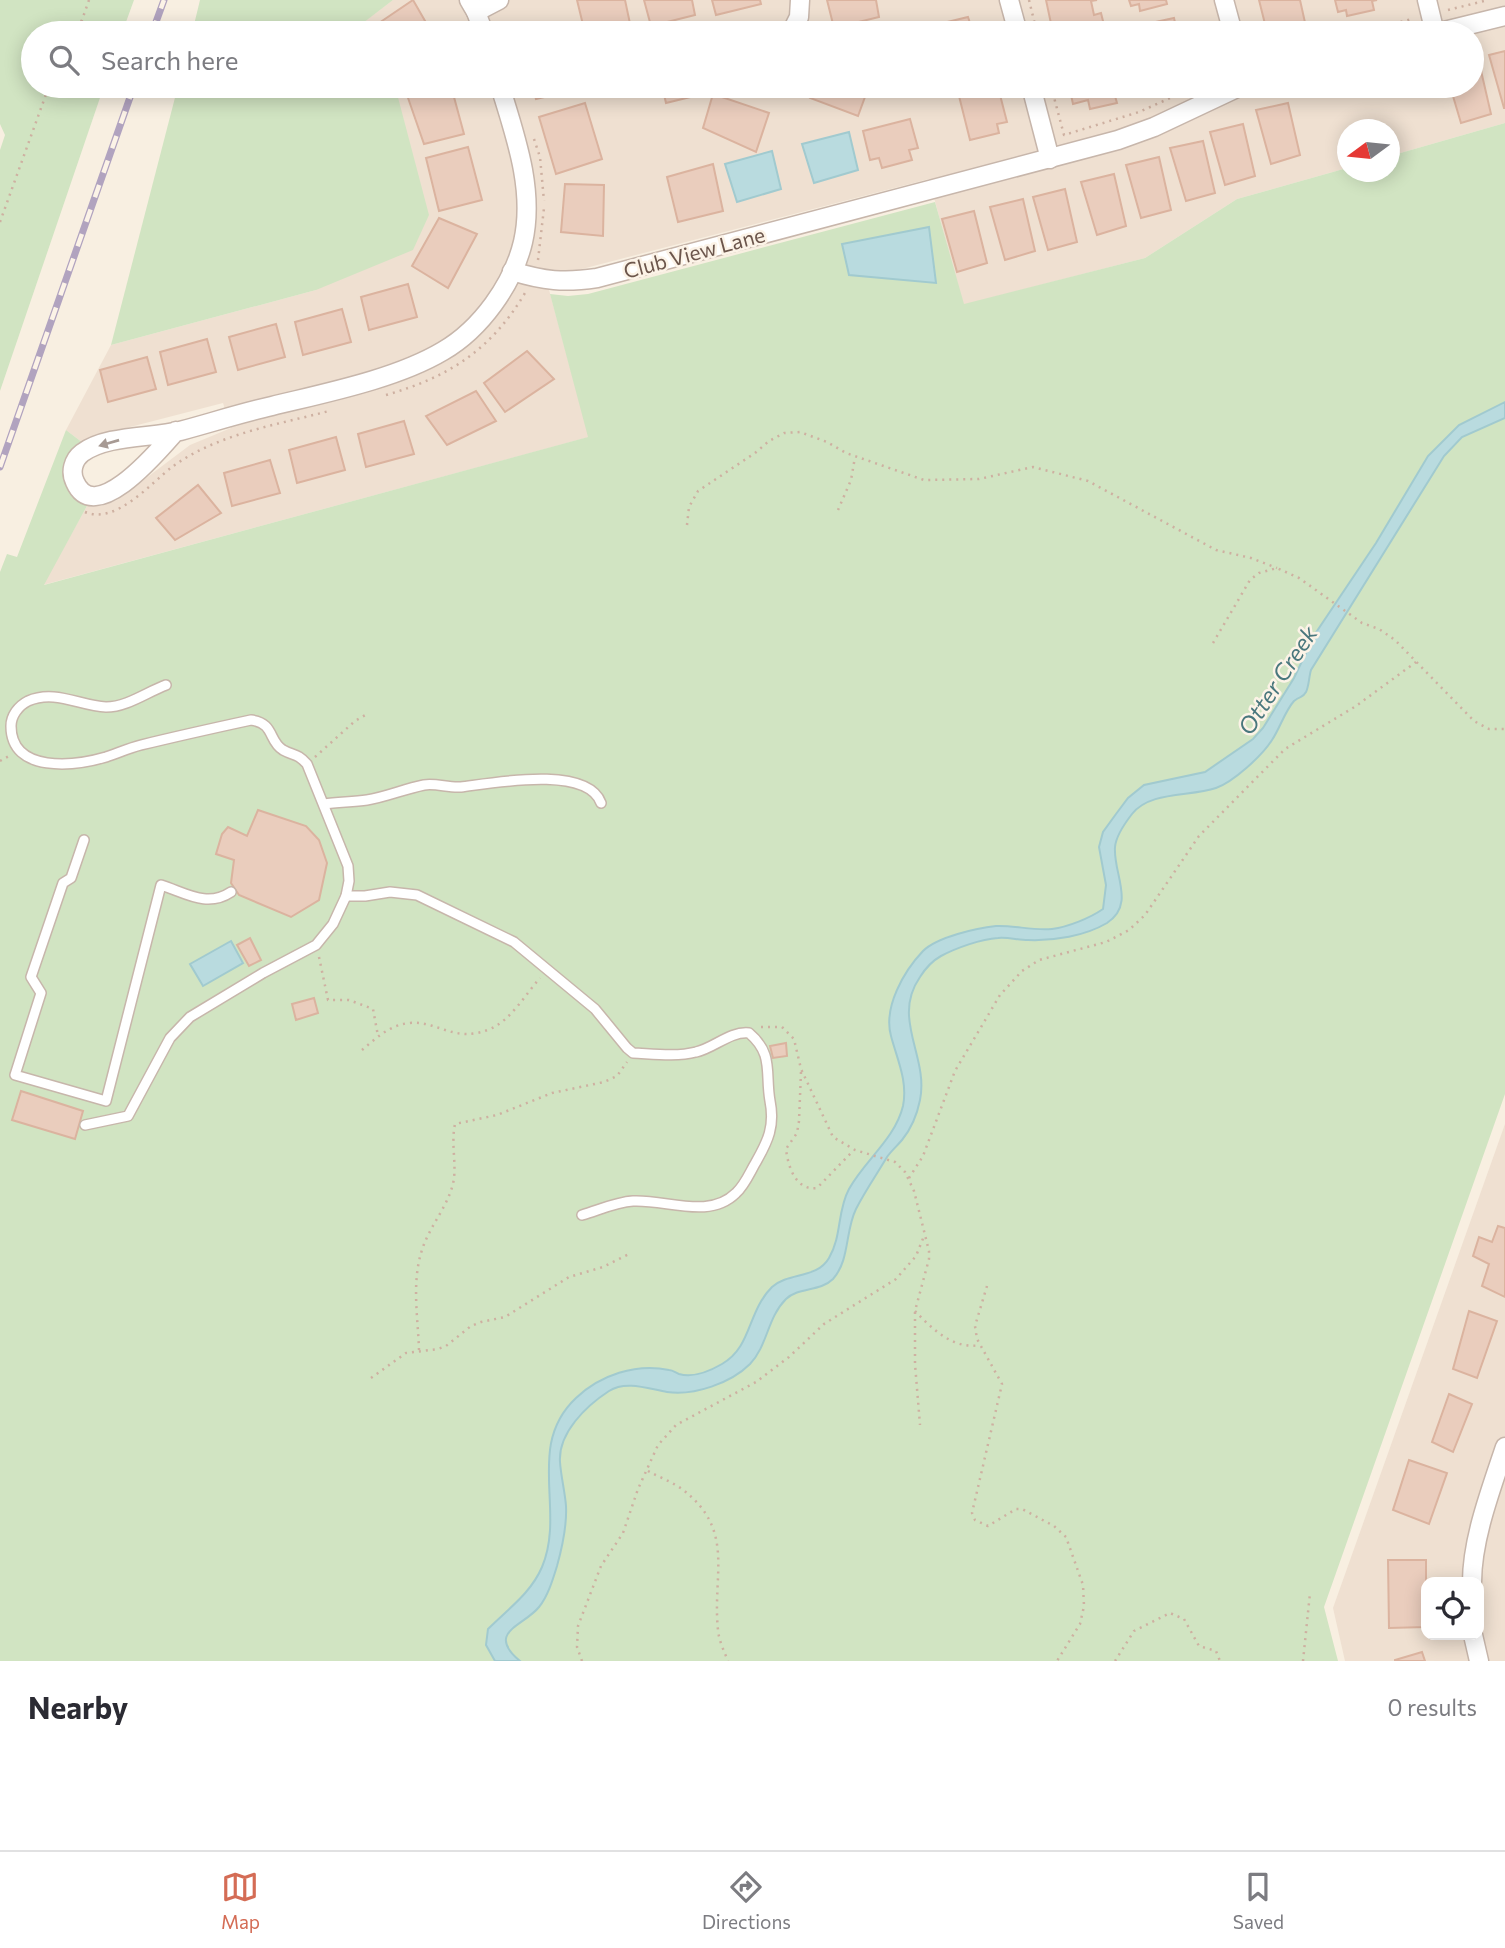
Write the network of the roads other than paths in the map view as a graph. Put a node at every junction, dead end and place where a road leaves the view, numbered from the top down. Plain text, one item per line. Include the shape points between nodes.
1 (499, 0) edge
2 (800, 0) edge
3 (1009, 0) edge
4 (1224, 0) edge
5 (1427, 0) edge
6 (473, 6) edge
7 (1505, 16) edge
8 (797, 21) edge
9 (1015, 21) edge
10 (1230, 21) edge
11 (1433, 21) edge
12 (1484, 21) edge
13 (503, 98) edge
14 (1034, 98) edge
15 (1216, 98) edge
16 (1050, 159) junction
17 (512, 271) junction
18 (176, 431) junction
19 (166, 685) dead end
20 (601, 803) dead end
21 (324, 804) junction
22 (84, 841) dead end
23 (231, 892) dead end
24 (346, 896) junction
25 (85, 1125) dead end
26 (582, 1215) dead end
27 (1505, 1447) edge
28 (1472, 1577) edge
29 (1474, 1640) edge
30 (1479, 1661) edge

1 - 6 street
2 - 8 street
3 - 9 street
4 - 10 street
5 - 11 street
7 - 12 street
13 - 17 street via 524,170 523,241
14 - 16 street
15 - 16 street, Club View Lane via 1154,127
16 - 17 street, Club View Lane via 597,278 551,282
17 - 18 street via 476,325 424,361
18 -> 18 street via 88,450 74,463 75,483 89,495 105,495 124,483
19 - 21 lane via 108,707 63,698 27,702 15,713 11,730 18,750 32,760 64,764 261,721 282,750 300,756 307,764
20 - 21 lane via 591,789 561,780 514,780 457,787 425,785 366,800
21 - 24 lane via 348,866
22 - 23 lane via 71,878 63,883 32,976 41,993 15,1075 106,1101 161,885 206,901 220,900
24 - 25 lane via 333,924 316,945 190,1017 170,1038 128,1116
24 - 26 lane via 417,895 514,942 596,1009 633,1053 682,1055 749,1033 763,1047 770,1137 735,1195 698,1208 633,1200
27 - 28 street via 1487,1501
29 - 30 street

